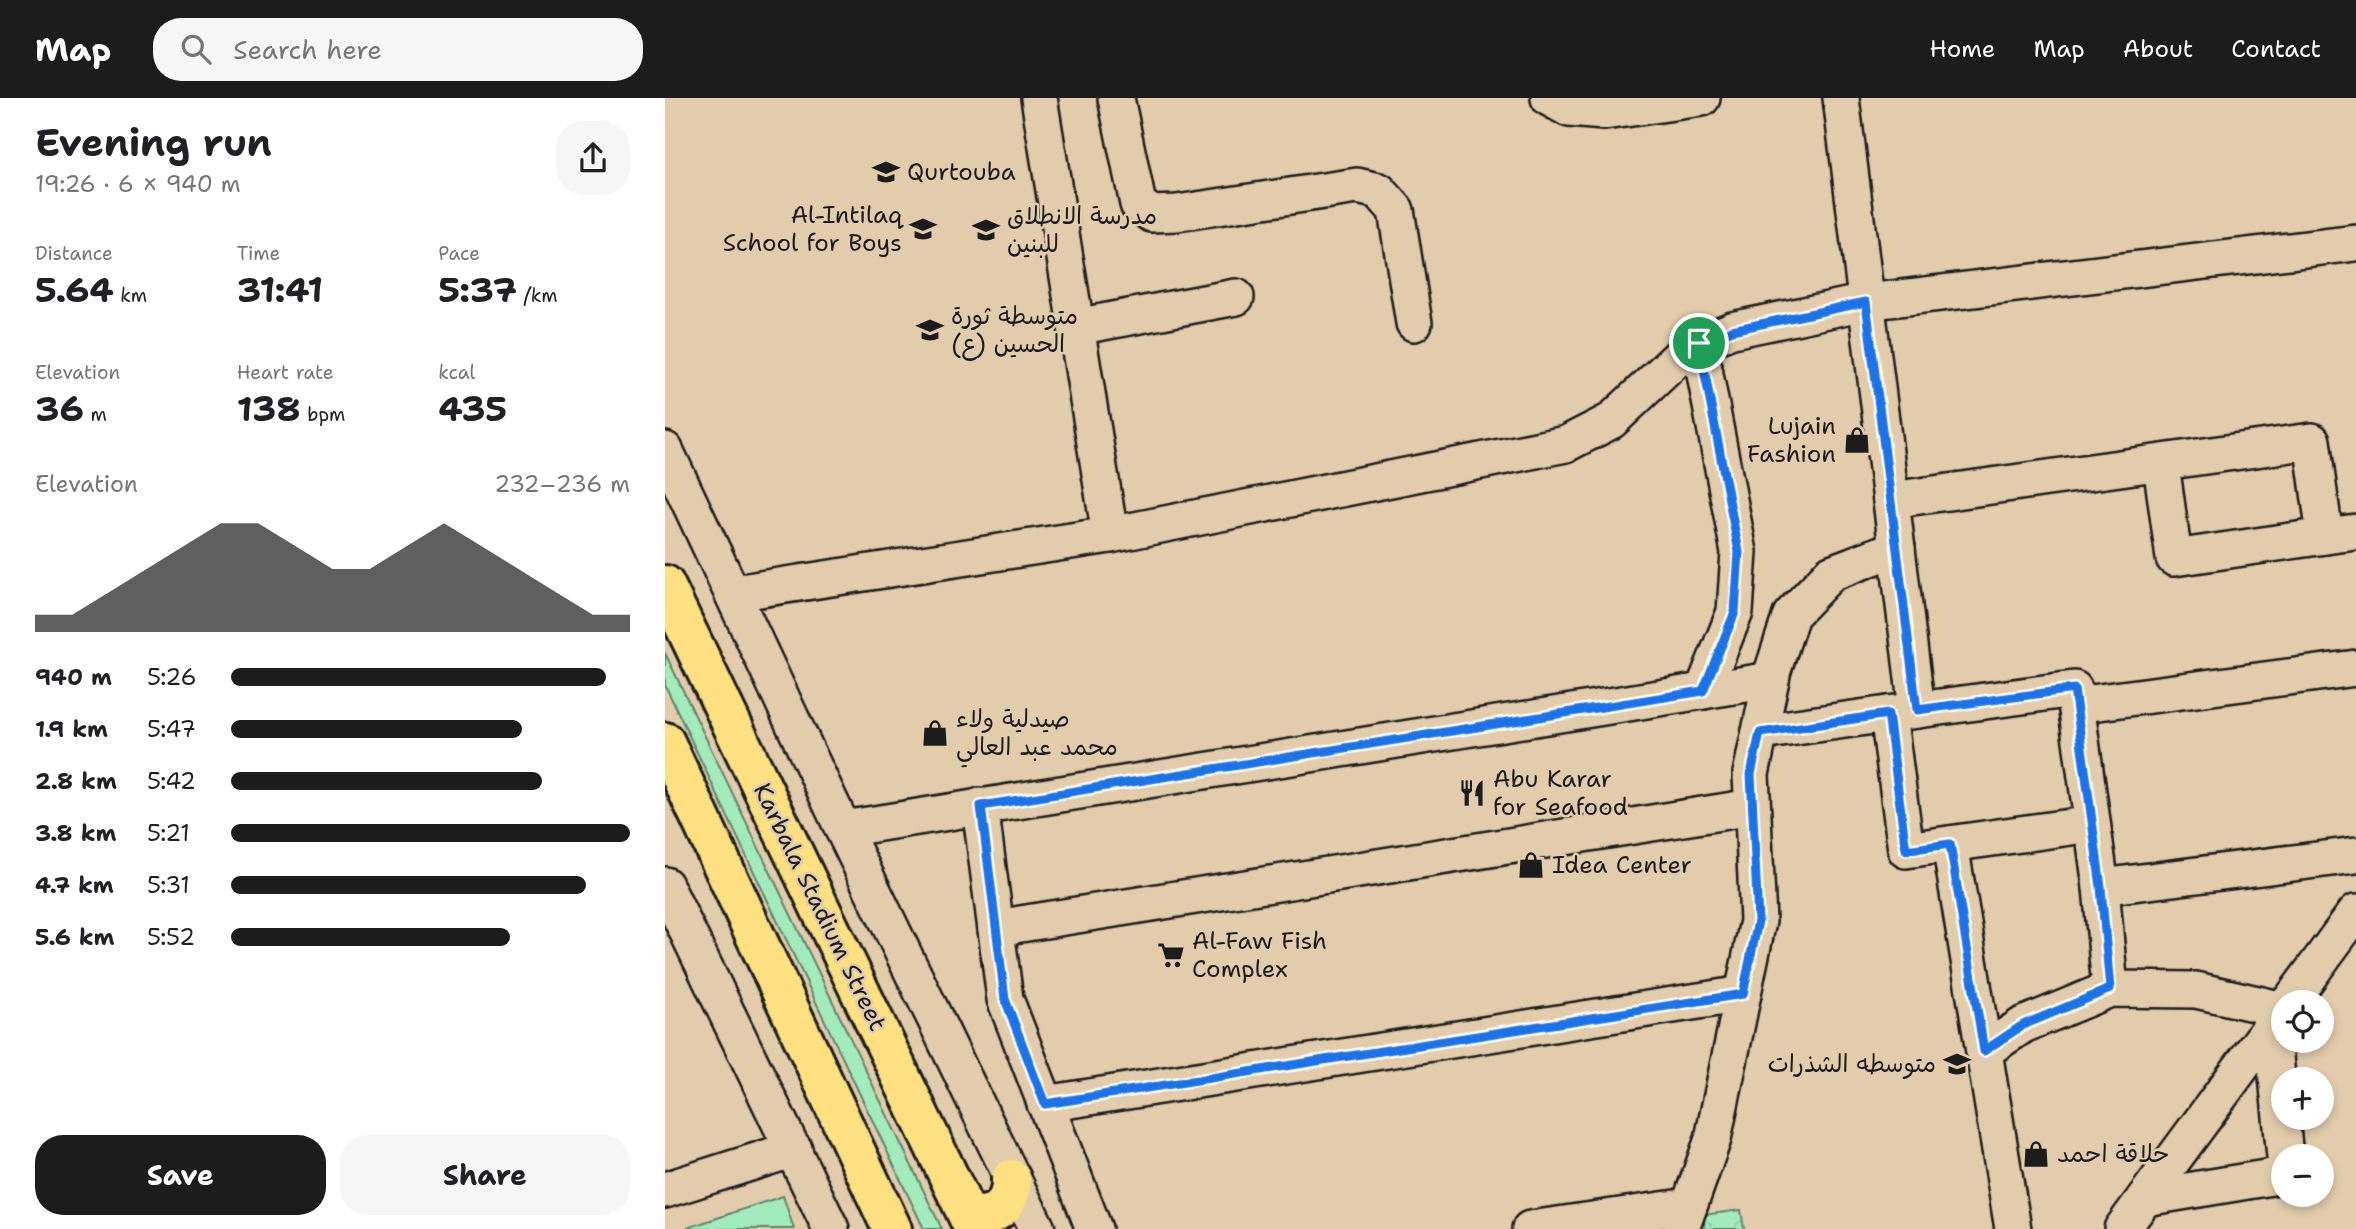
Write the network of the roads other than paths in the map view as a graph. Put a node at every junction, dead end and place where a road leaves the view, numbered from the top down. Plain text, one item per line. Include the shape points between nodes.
1 (1039, 98) edge
2 (1116, 98) edge
3 (1549, 98) edge
4 (1702, 98) edge
5 (1841, 98) edge
6 (2356, 243) edge
7 (1236, 297) dead end
8 (1866, 302) junction
9 (1414, 323) dead end
10 (1076, 327) junction
11 (1699, 343) junction
12 (665, 450) edge
13 (2161, 464) junction
14 (1891, 499) junction
15 (2341, 534) edge
16 (1110, 535) junction
17 (1897, 548) junction
18 (734, 593) junction
19 (668, 598) edge
20 (2356, 668) edge
21 (1771, 680) junction
22 (1703, 691) junction
23 (2076, 705) junction
24 (1903, 712) junction
25 (1760, 733) junction
26 (665, 742) edge
27 (981, 806) junction
28 (1752, 807) junction
29 (2092, 824) junction
30 (843, 829) junction
31 (1950, 844) junction
32 (2356, 855) edge
33 (665, 885) edge
34 (2101, 887) junction
35 (2356, 912) edge
36 (996, 928) junction
37 (2110, 989) junction
38 (2298, 990) edge
39 (1743, 994) junction
40 (2271, 1009) edge
41 (2271, 1027) edge
42 (1984, 1051) junction
43 (2283, 1053) edge
44 (1045, 1104) junction
45 (2285, 1144) edge
46 (794, 1149) junction
47 (2271, 1177) edge
48 (1011, 1179) junction
49 (665, 1190) edge
50 (2145, 1198) junction
51 (1685, 1218) edge
52 (971, 1222) edge
53 (831, 1229) edge
54 (892, 1229) edge
55 (1037, 1229) edge
56 (1094, 1229) edge
57 (1530, 1229) edge
58 (2013, 1229) edge
59 (2122, 1229) edge

1 - 10 street
2 - 9 street via 1138,204 1151,214 1357,186 1379,191 1396,210
3 - 4 street via 1569,109 1604,113
5 - 8 street
6 - 8 street
7 - 10 street
8 - 11 street via 1732,330
8 - 14 street
10 - 16 street
11 - 16 street via 1611,421 1566,444
11 - 22 street via 1739,552 1735,612
12 - 18 street
13 - 14 street
13 - 15 street via 2312,441
13 - 15 street via 2174,558
14 - 17 street
16 - 18 street
17 - 21 street via 1831,573 1791,615
17 - 24 street
18 - 30 street
19 - 52 main road, Karbala Stadium Street
20 - 23 street
21 - 22 street
21 - 25 street
22 - 27 street
23 - 24 street via 2074,689
23 - 29 street
24 - 25 street
24 - 31 street via 1906,850
25 - 28 street via 1751,774
26 - 54 main road
27 - 30 street
27 - 36 street
28 - 36 street
28 - 39 street via 1758,921
29 - 31 street
29 - 34 street
30 - 48 street
31 - 42 street
32 - 34 street
33 - 46 street
34 - 37 street
35 - 38 street
36 - 44 street via 1005,999
37 - 40 street via 2196,990
37 - 42 street via 2023,1025
39 - 44 street
39 - 51 street via 1713,1139
41 - 50 street
42 - 58 street
43 - 45 street
44 - 56 street
46 - 49 street
46 - 53 street
47 - 50 street
48 - 52 main road via 1011,1190 1000,1210
48 - 55 street
50 - 59 street
51 - 57 street

